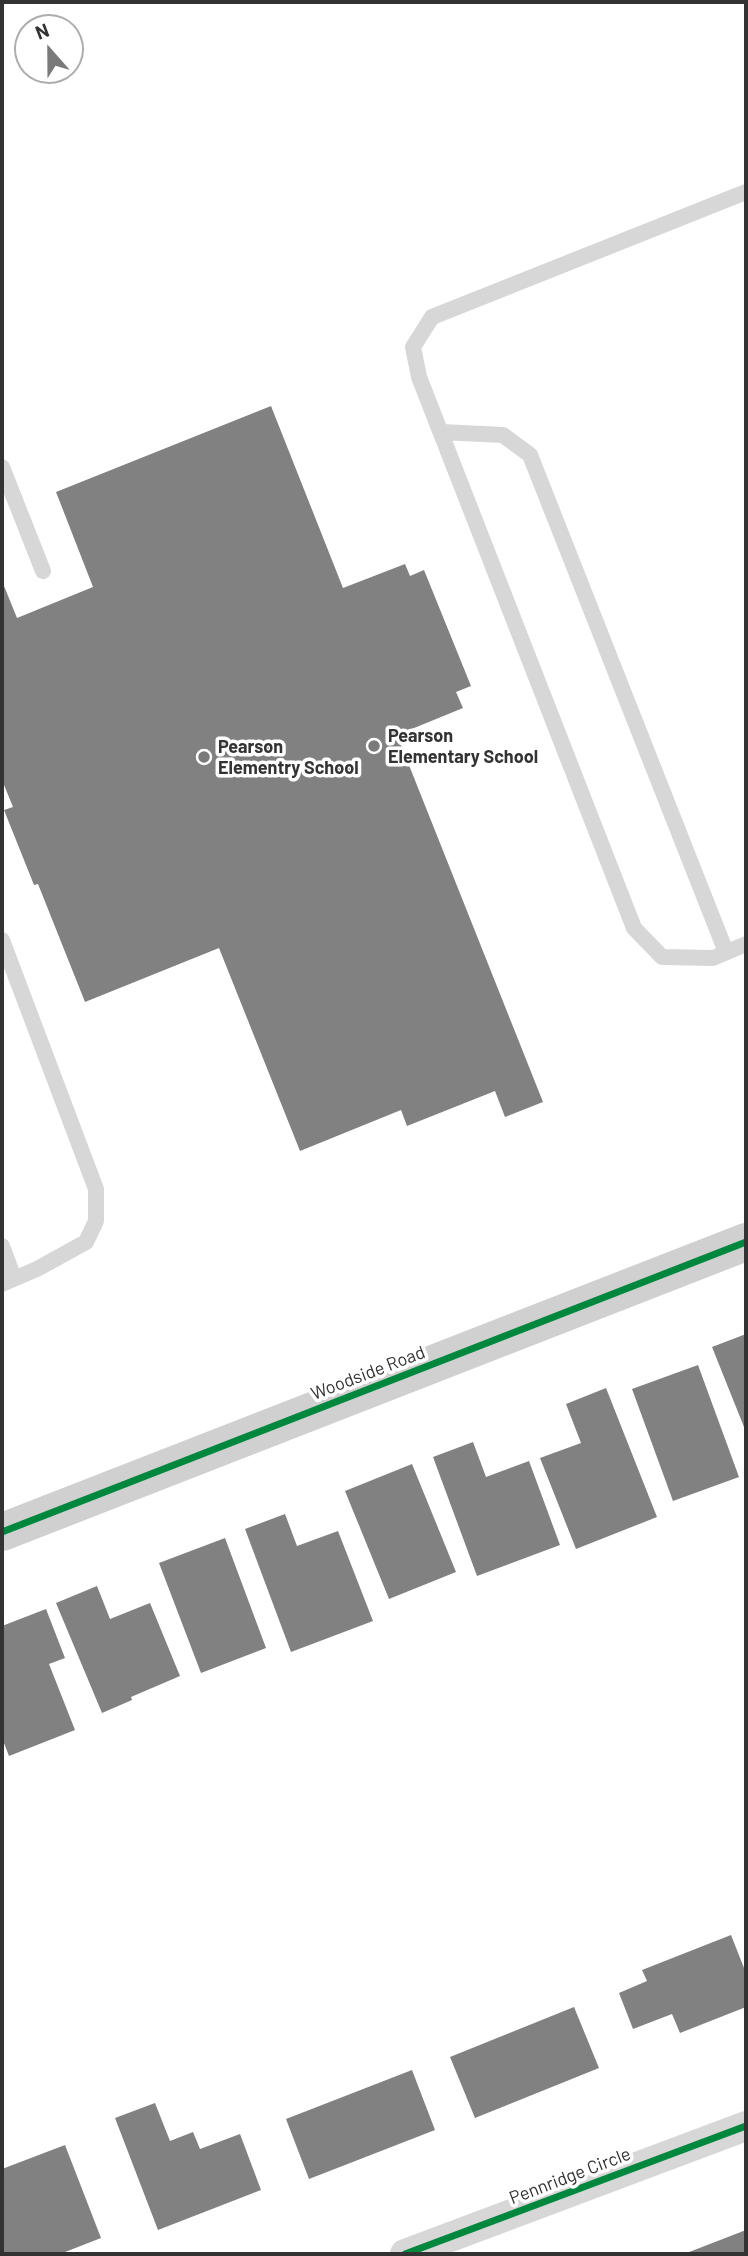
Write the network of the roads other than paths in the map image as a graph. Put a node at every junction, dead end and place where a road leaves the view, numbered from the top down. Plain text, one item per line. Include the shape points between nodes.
1 (746, 192) edge
2 (440, 432) junction
3 (2, 467) edge
4 (43, 571) dead end
5 (2, 940) edge
6 (746, 944) edge
7 (726, 952) junction
8 (746, 1242) edge
9 (2, 1246) edge
10 (8, 1281) edge
11 (2, 1532) edge
12 (746, 2126) edge
13 (405, 2254) edge

1 - 2 lane via 432,317 414,347 419,377
2 - 7 lane via 503,435 530,455
2 - 7 lane via 634,928 662,957 713,958
3 - 4 lane
5 - 10 lane via 96,1189 96,1221 86,1242
6 - 7 lane
8 - 11 street, Woodside Road
9 - 10 lane
12 - 13 street, Pennridge Circle

